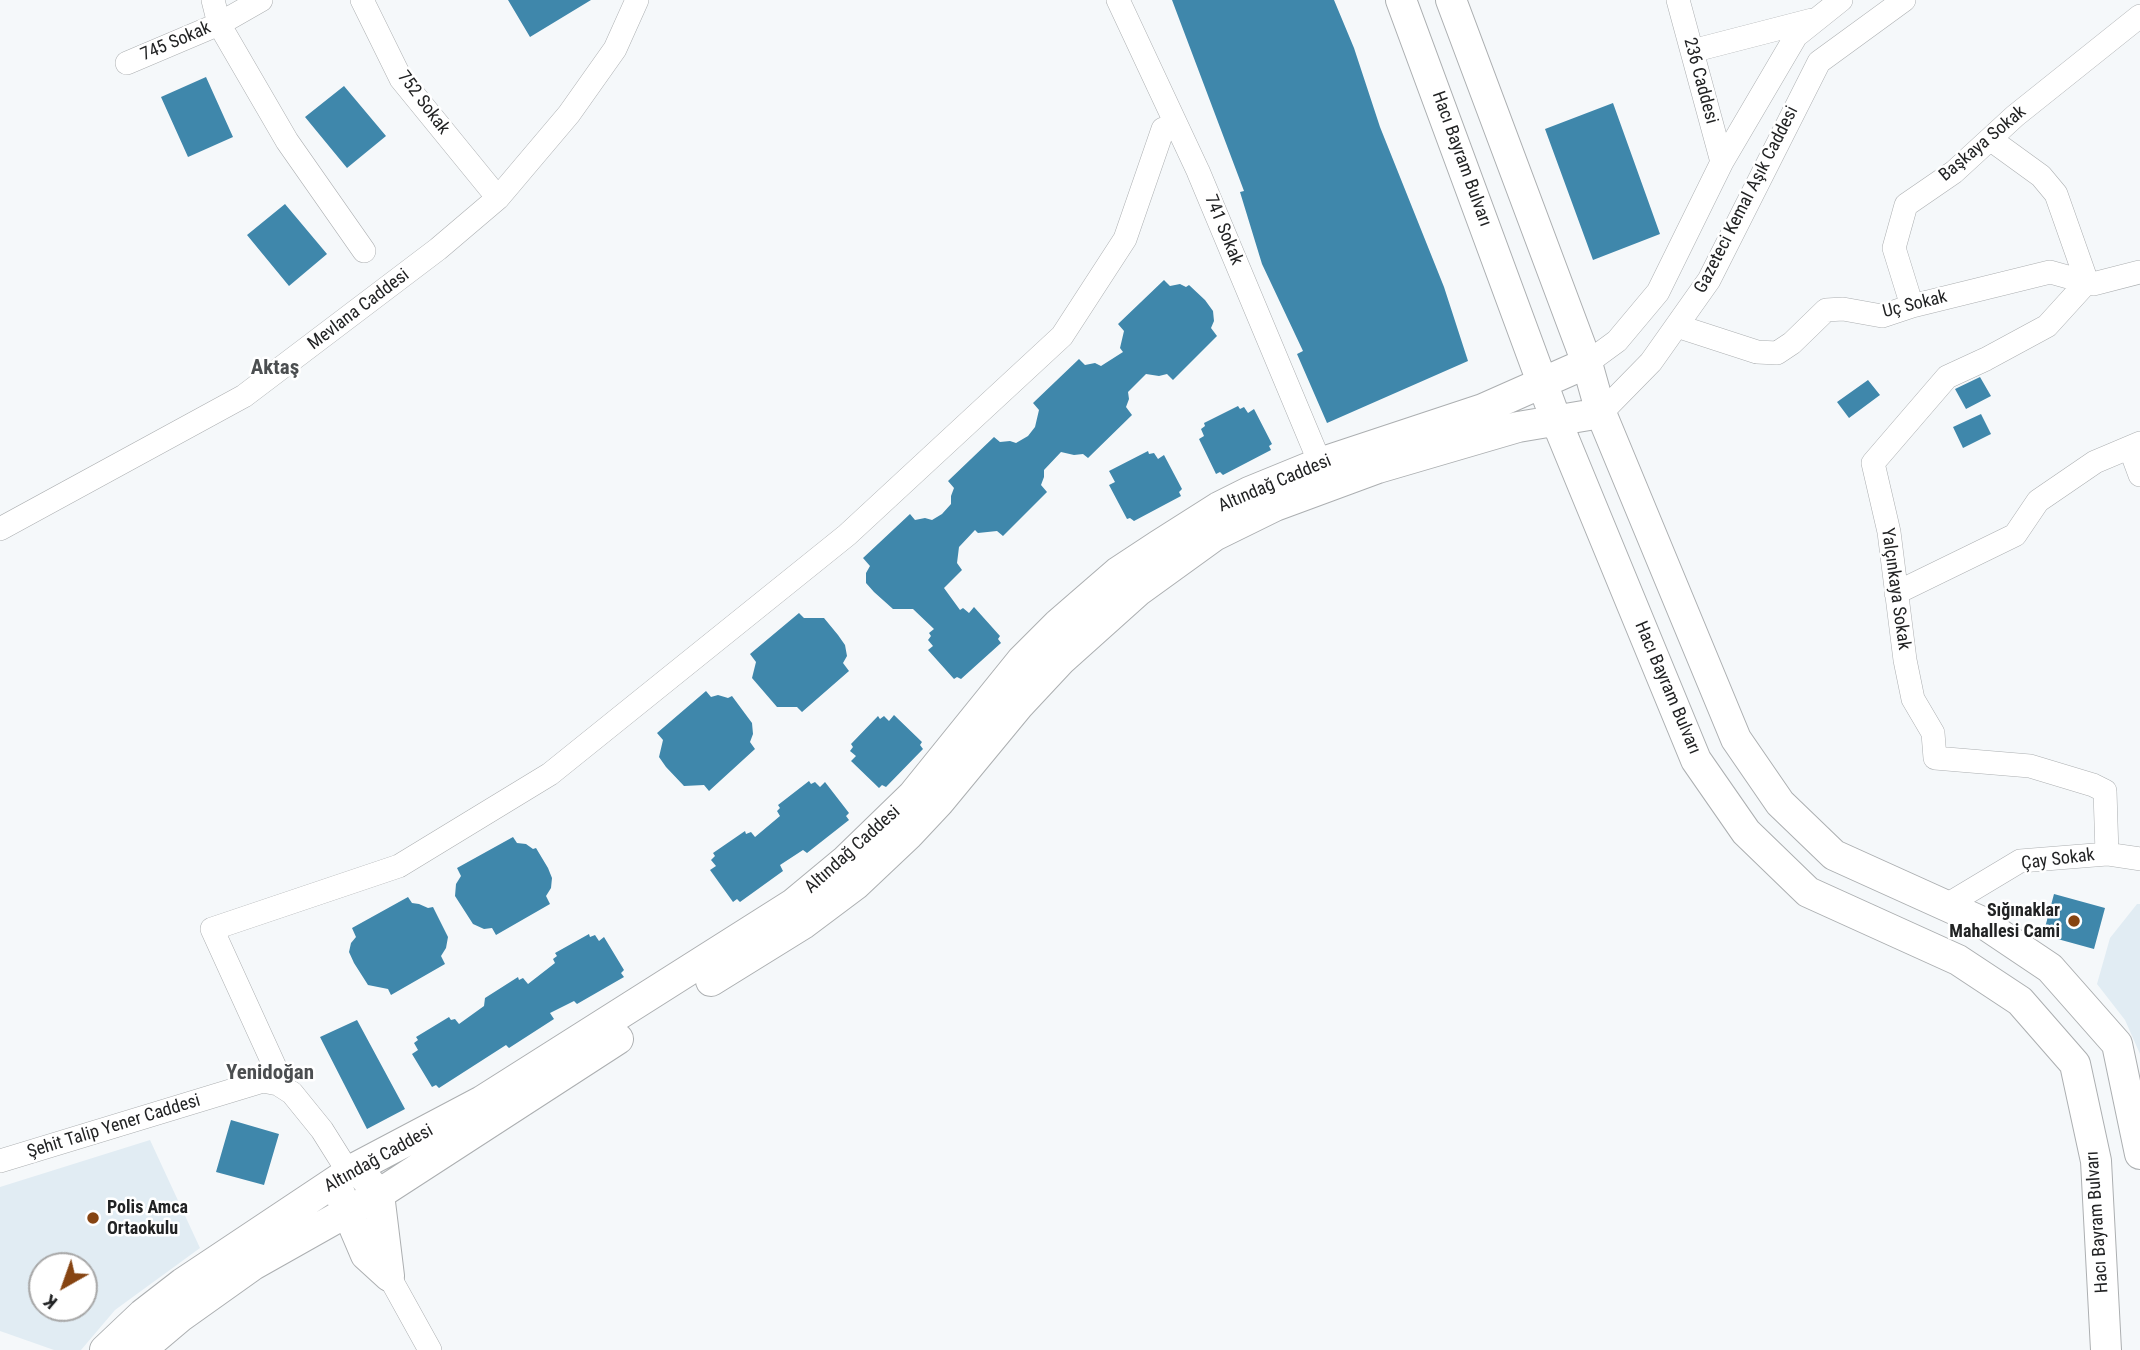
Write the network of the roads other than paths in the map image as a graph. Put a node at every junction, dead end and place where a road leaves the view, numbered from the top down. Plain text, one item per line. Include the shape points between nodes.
1 (213, 0) edge
2 (261, 0) edge
3 (362, 0) edge
4 (637, 0) edge
5 (1118, 0) edge
6 (1401, 0) edge
7 (1451, 0) edge
8 (1678, 0) edge
9 (1840, 0) edge
10 (1904, 0) edge
11 (2140, 16) edge
12 (1818, 18) junction
13 (219, 24) junction
14 (1692, 51) junction
15 (127, 62) dead end
16 (1163, 129) dead end
17 (1990, 139) junction
18 (1722, 162) junction
19 (498, 198) junction
20 (364, 251) dead end
21 (2140, 272) edge
22 (2087, 282) junction
23 (1912, 306) junction
24 (1677, 326) junction
25 (1587, 363) junction
26 (1544, 382) junction
27 (1601, 413) junction
28 (1556, 420) junction
29 (2135, 445) edge
30 (1320, 463) junction
31 (2140, 475) edge
32 (0, 529) edge
33 (1896, 593) junction
34 (2108, 854) junction
35 (2140, 859) edge
36 (1945, 906) junction
37 (284, 1087) junction
38 (2140, 1154) edge
39 (0, 1161) edge
40 (347, 1174) junction
41 (379, 1194) junction
42 (346, 1212) junction
43 (389, 1276) junction
44 (105, 1350) edge
45 (141, 1350) edge
46 (430, 1350) edge
47 (2106, 1350) edge

1 - 13 street
2 - 13 street, 745 Sokak
3 - 19 street, 752 Sokak via 401,79
4 - 19 street, Mevlana Caddesi via 615,50 597,76
5 - 30 street, 741 Sokak via 1198,171
6 - 26 main road, Hacı Bayram Bulvarı
7 - 25 main road
8 - 14 street, 236 Caddesi
9 - 12 street, Gazeteci Kemal Aşık Caddesi
10 - 24 street, Gazeteci Kemal Aşık Caddesi via 1819,62 1709,280
11 - 17 street, Başkaya Sokak
12 - 14 street
12 - 18 street, Gazeteci Kemal Aşık Caddesi via 1796,36
13 - 15 street, 745 Sokak
13 - 20 street via 287,141
14 - 18 street, 236 Caddesi
16 - 37 street via 1125,239 1062,336 847,535 550,774 399,866 212,929
17 - 22 street via 2041,176 2056,194
17 - 23 street, Başkaya Sokak via 1954,172 1906,205 1894,248
18 - 25 street, Gazeteci Kemal Aşık Caddesi via 1658,292 1617,341
19 - 32 street, Mevlana Caddesi via 395,283 244,396
21 - 22 street
22 - 23 street, Uç Sokak via 2050,272
22 - 33 street, Yalçınkaya Sokak via 2046,326 1947,377 1872,463 1889,532
23 - 24 street, Uç Sokak via 1882,316 1826,310 1777,353 1757,352
24 - 27 street, Gazeteci Kemal Aşık Caddesi via 1651,362
25 - 26 main road, Altındağ Caddesi
25 - 27 main road
26 - 28 main road, Hacı Bayram Bulvarı
26 - 30 main road, Altındağ Caddesi via 1483,409
27 - 28 main road, Altındağ Caddesi
27 - 36 main road via 1736,739 1780,803 1834,855
28 - 41 main road, Altındağ Caddesi via 1484,435 1378,468 1275,506 1214,536 1138,591 1062,660 909,835 855,885 803,924
28 - 47 main road, Hacı Bayram Bulvarı via 1696,760 1746,832 1808,892 1958,960 2020,1001 2075,1064 2096,1161
29 - 31 street
29 - 33 street via 2095,462 2038,501 2015,535
30 - 40 main road, Altındağ Caddesi via 1219,507 1096,590 1022,660 889,820 793,904 482,1101
33 - 34 street, Yalçınkaya Sokak via 1913,699 1933,733 1935,758 2029,766 2105,791
34 - 35 street, Çay Sokak
34 - 36 street, Çay Sokak via 2020,861
36 - 38 main road via 1980,921 2050,968 2116,1044
37 - 39 street, Şehit Talip Yener Caddesi via 263,1081
37 - 40 street via 306,1108
40 - 41 main road
40 - 42 main road
40 - 44 main road, Altındağ Caddesi via 183,1283
41 - 42 main road, Altındağ Caddesi
41 - 43 main road
42 - 43 main road via 366,1255
42 - 45 main road, Altındağ Caddesi via 226,1283
43 - 46 street

